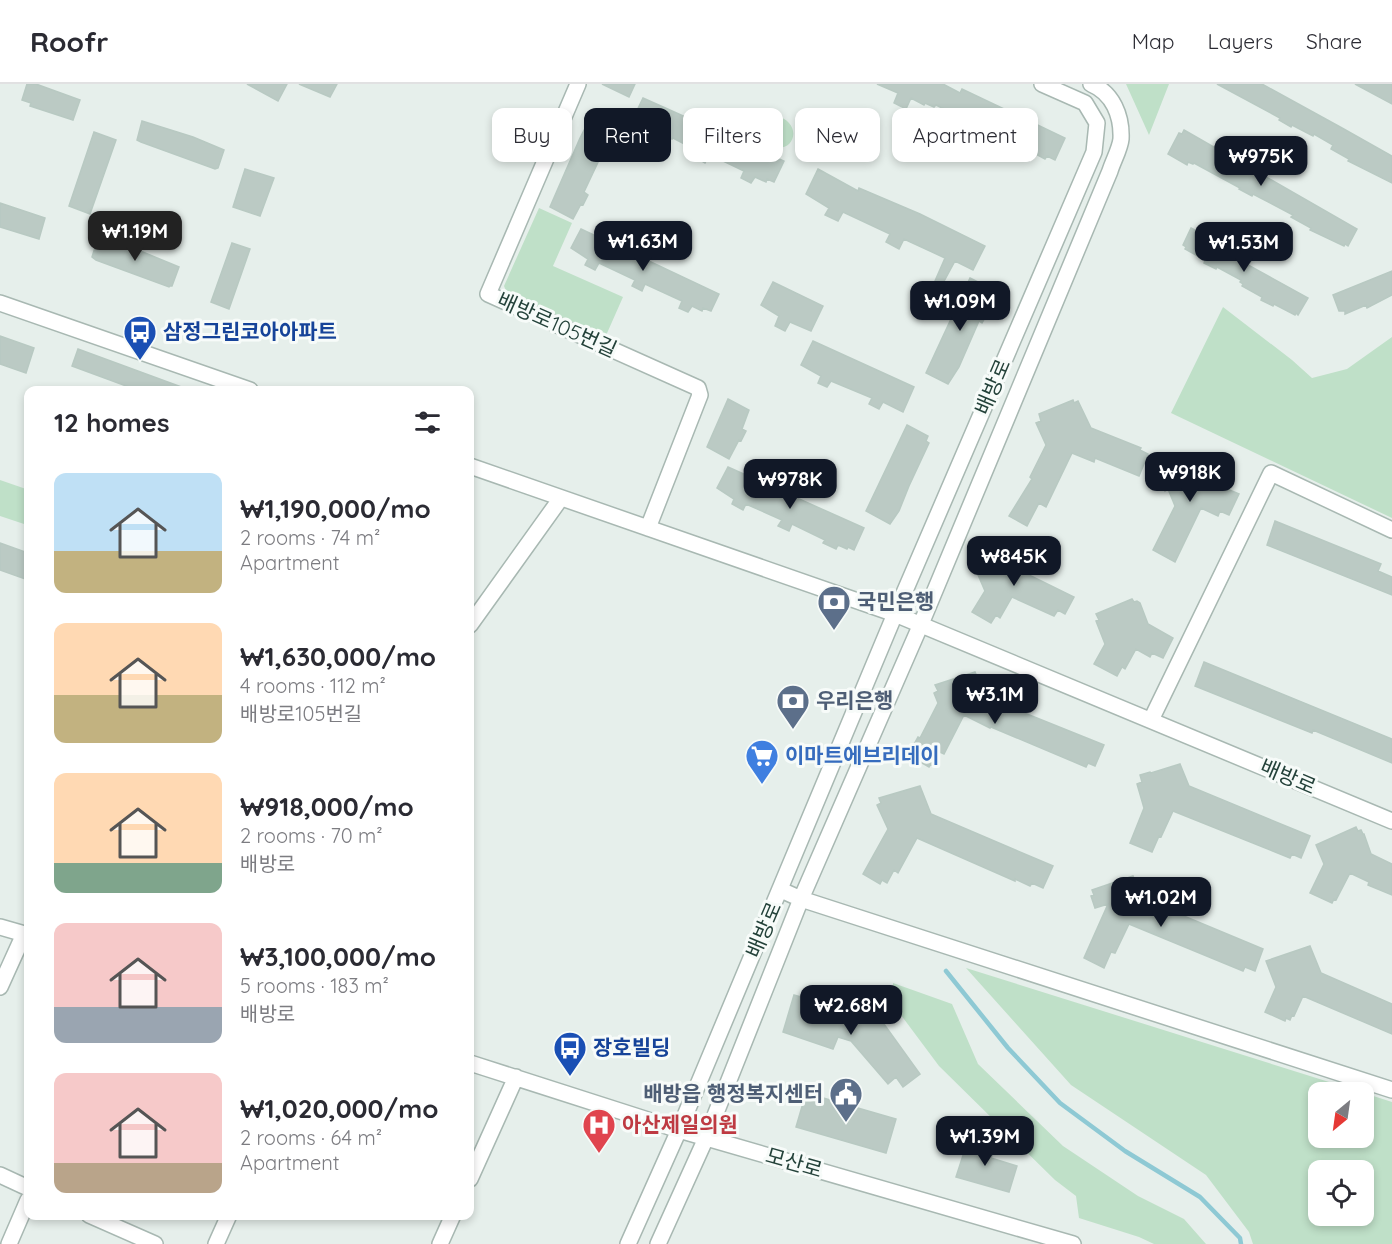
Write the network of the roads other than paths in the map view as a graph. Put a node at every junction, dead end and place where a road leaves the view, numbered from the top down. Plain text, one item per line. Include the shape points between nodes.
1 (578, 84) edge
2 (1042, 84) edge
3 (1091, 84) edge
4 (0, 303) edge
5 (239, 386) edge
6 (474, 467) edge
7 (561, 498) junction
8 (648, 528) junction
9 (1392, 530) edge
10 (895, 614) junction
11 (474, 619) edge
12 (921, 624) junction
13 (1150, 720) junction
14 (1392, 821) edge
15 (781, 890) junction
16 (801, 899) junction
17 (0, 927) edge
18 (24, 934) edge
19 (24, 939) edge
20 (0, 987) edge
21 (474, 1064) edge
22 (516, 1077) junction
23 (1392, 1090) edge
24 (679, 1130) junction
25 (706, 1138) junction
26 (474, 1170) edge
27 (0, 1175) edge
28 (24, 1186) edge
29 (24, 1209) edge
30 (100, 1220) edge
31 (227, 1220) edge
32 (451, 1220) edge
33 (1041, 1239) edge
34 (9, 1244) edge
35 (155, 1244) edge
36 (216, 1244) edge
37 (440, 1244) edge
38 (628, 1244) edge
39 (658, 1244) edge
40 (1073, 1244) edge

1 - 8 street, 배방로105번길 via 488,294 698,388 700,395
2 - 10 street, 배방로 via 1085,103 1098,123 1094,152
3 - 12 street, 배방로 via 1103,89 1118,111 1121,140
4 - 5 street
6 - 7 street, 배방로
7 - 8 street, 배방로
7 - 11 street
8 - 10 street, 배방로
9 - 13 street via 1271,473
10 - 12 street, 배방로
10 - 15 street, 배방로
12 - 13 street, 배방로
12 - 16 street, 배방로
13 - 14 street, 배방로
15 - 16 street
15 - 24 street, 배방로
16 - 23 street
16 - 25 street, 배방로
17 - 18 street
19 - 20 street
21 - 22 street, 모산로
22 - 24 street, 모산로
22 - 26 street
24 - 25 street, 모산로
24 - 38 street, 배방로
25 - 33 street, 모산로
25 - 39 street, 배방로
27 - 28 street
29 - 34 street
30 - 35 street
31 - 36 street
32 - 37 street
33 - 40 street, 모산로

